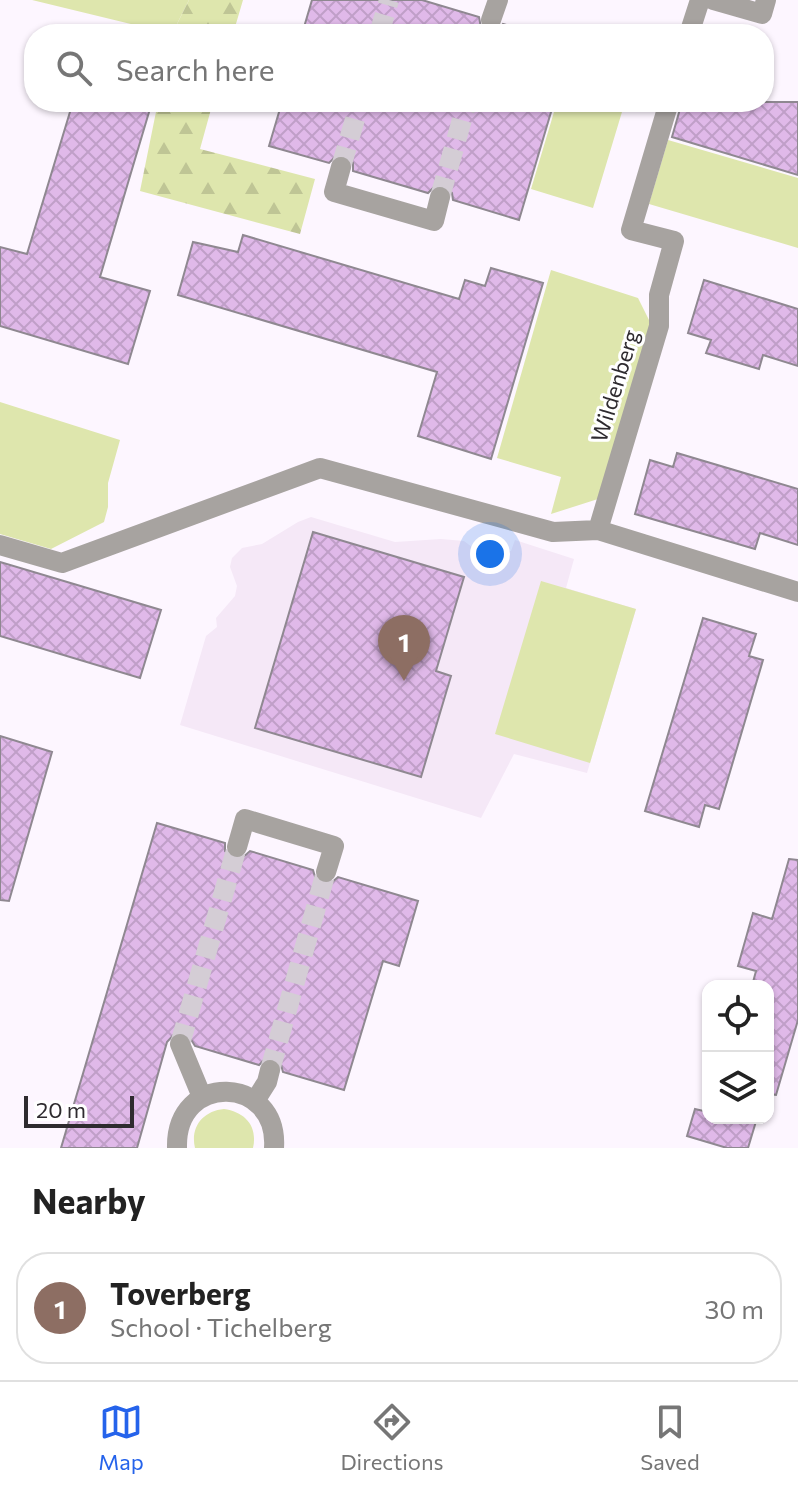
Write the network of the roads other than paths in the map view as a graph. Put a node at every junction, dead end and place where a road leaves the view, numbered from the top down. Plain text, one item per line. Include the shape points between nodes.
1 (498, 0) edge
2 (700, 0) edge
3 (713, 0) edge
4 (766, 0) edge
5 (491, 20) dead end
6 (692, 24) edge
7 (666, 112) edge
8 (341, 167) tunnel mouth
9 (440, 197) tunnel mouth
10 (598, 530) junction
11 (0, 545) edge
12 (798, 592) edge
13 (237, 847) tunnel mouth
14 (326, 872) tunnel mouth
15 (180, 1044) tunnel mouth
16 (270, 1070) tunnel mouth
17 (202, 1097) junction
18 (255, 1101) junction
19 (177, 1148) edge
20 (274, 1148) edge

1 - 5 street
2 - 6 street
3 - 4 street via 762,14
7 - 10 street, Wildenberg via 631,230 674,241 659,295 659,326
8 - 9 street via 334,192 434,221
10 - 11 street via 553,532 320,468 62,563
10 - 12 street
13 - 14 street via 245,819 334,846
15 - 17 street
16 - 18 street
17 - 18 street via 229,1091
17 - 19 street via 181,1119
18 - 20 street via 269,1118

